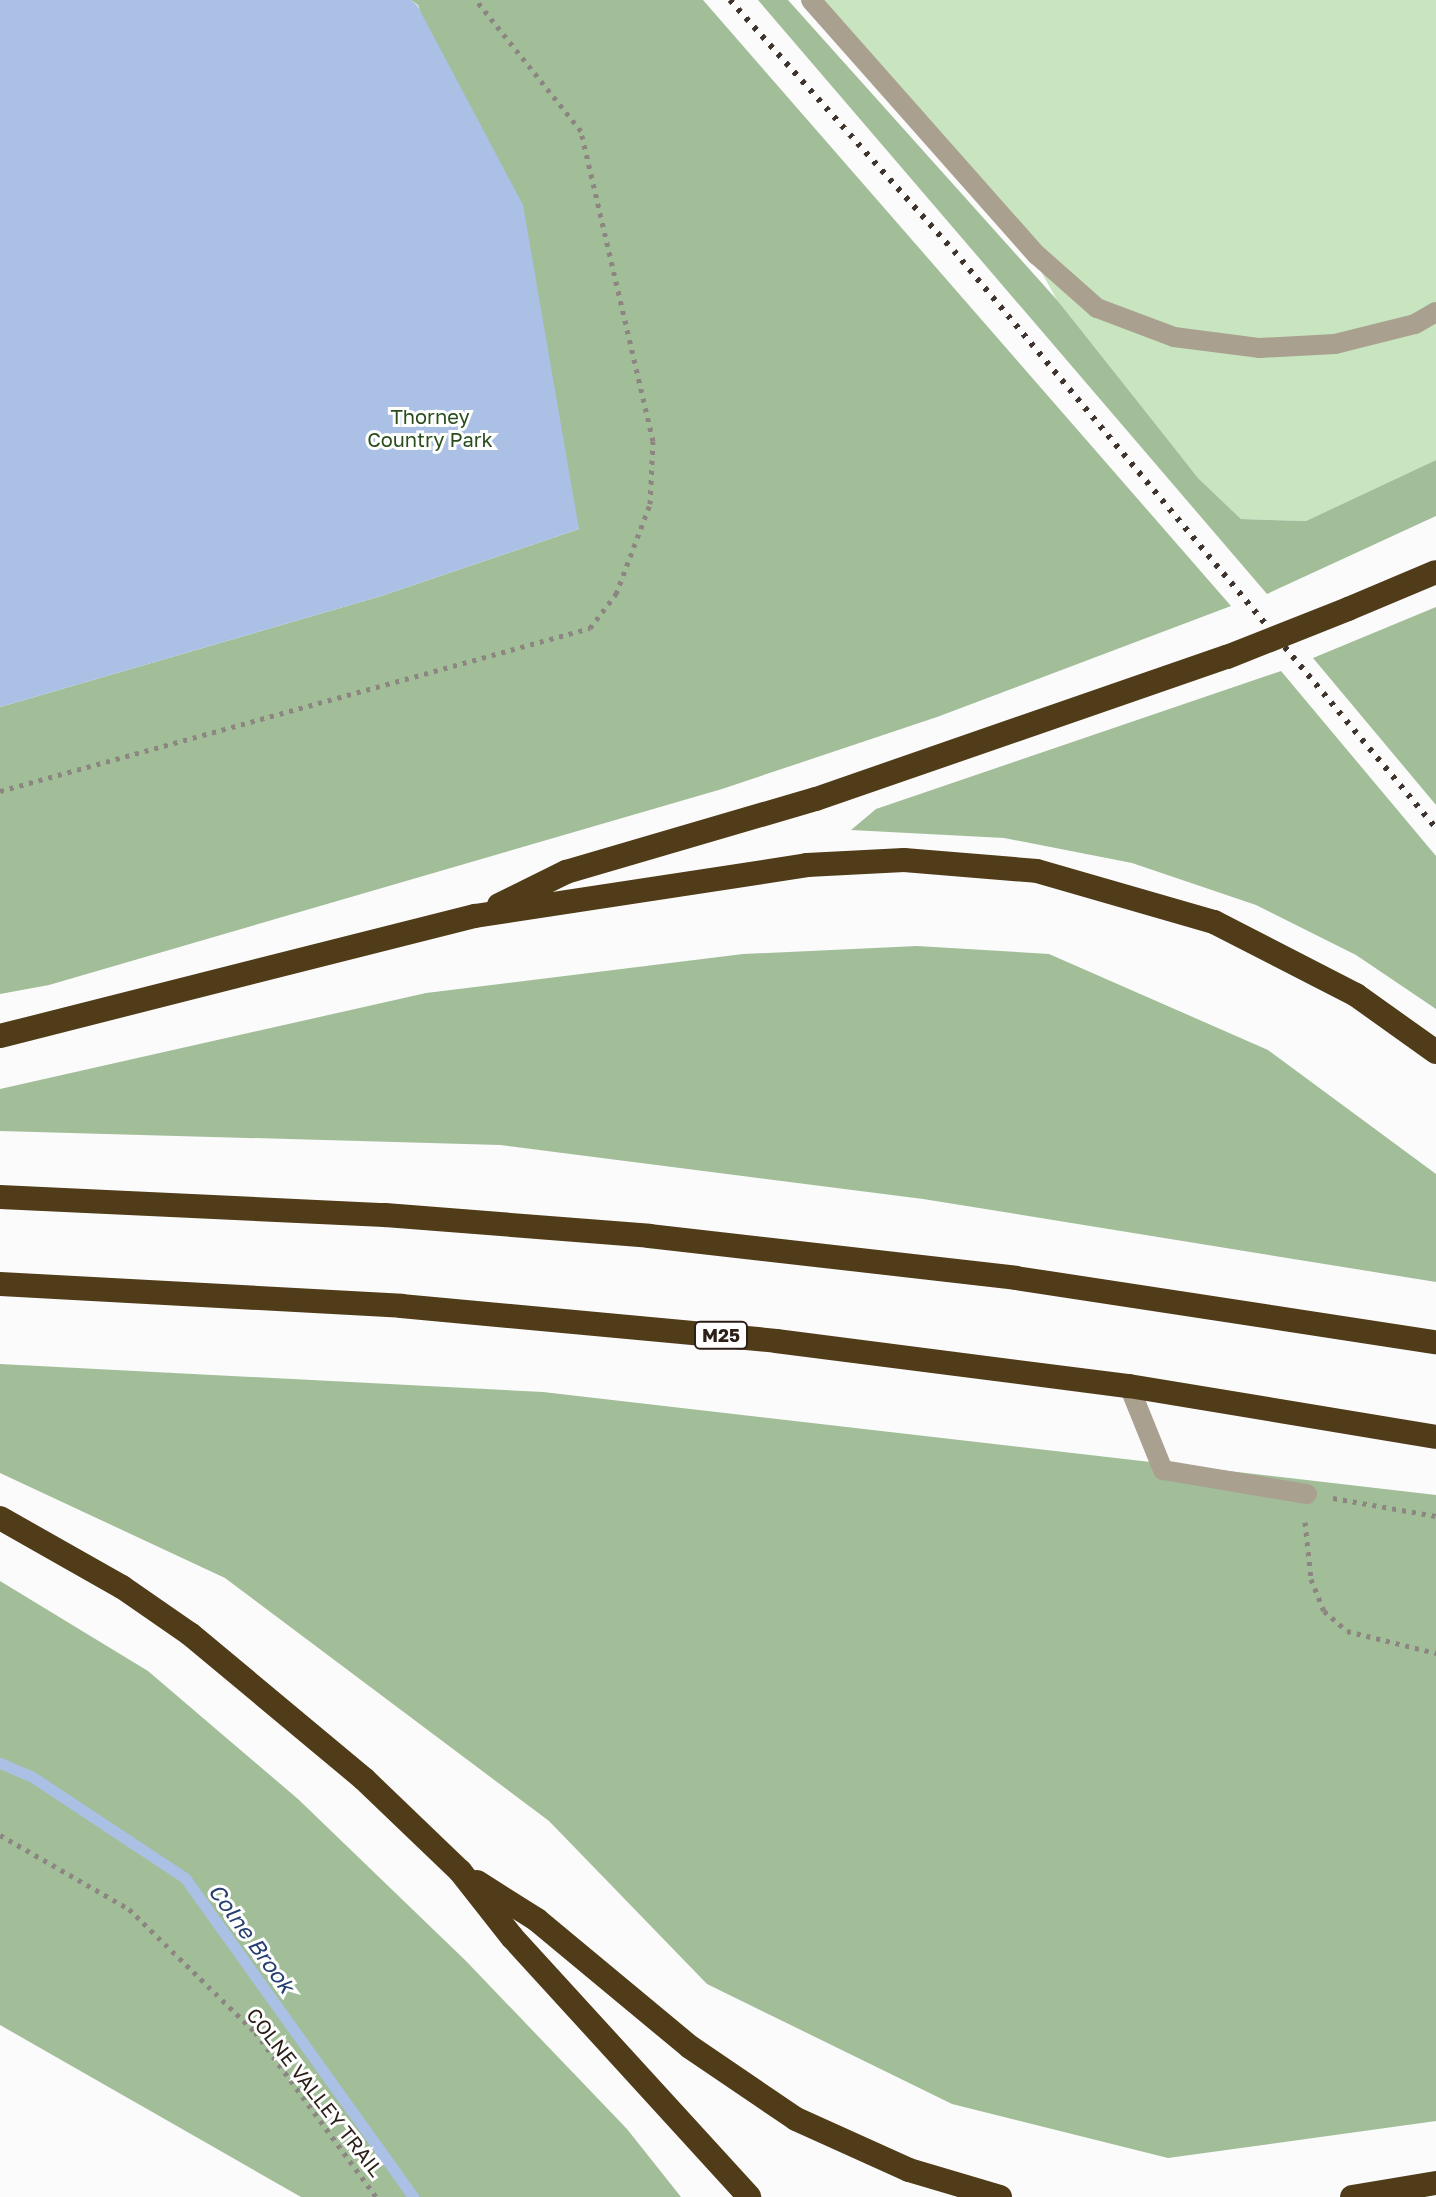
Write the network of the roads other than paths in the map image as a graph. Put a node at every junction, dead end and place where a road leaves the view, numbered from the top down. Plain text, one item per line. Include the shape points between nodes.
1 (811, 0) edge
2 (1436, 312) edge
3 (1436, 572) edge
4 (475, 916) junction
5 (0, 1036) edge
6 (1436, 1052) edge
7 (0, 1197) edge
8 (0, 1284) edge
9 (1436, 1342) edge
10 (1129, 1386) junction
11 (1436, 1437) edge
12 (1307, 1494) road end
13 (0, 1518) edge
14 (460, 1871) junction
15 (1436, 2183) edge
16 (749, 2197) edge
17 (1000, 2197) edge
18 (1352, 2197) edge

1 - 2 lane via 1037,255 1097,308 1174,337 1260,348 1335,344 1415,324
3 - 4 highway, bridge via 1227,657 816,799 566,872
4 - 5 highway
4 - 6 highway via 807,865 904,860 1025,869 1141,898 1245,935 1356,995
7 - 9 highway via 370,1214 649,1236 1016,1278
8 - 10 highway, M25 via 217,1293 568,1320
10 - 11 highway, M25
10 - 12 lane via 1163,1470
13 - 14 highway via 122,1587 190,1634 364,1779
14 - 16 highway via 512,1937
14 - 17 highway via 537,1920 690,2047 796,2119 909,2170
15 - 18 highway

